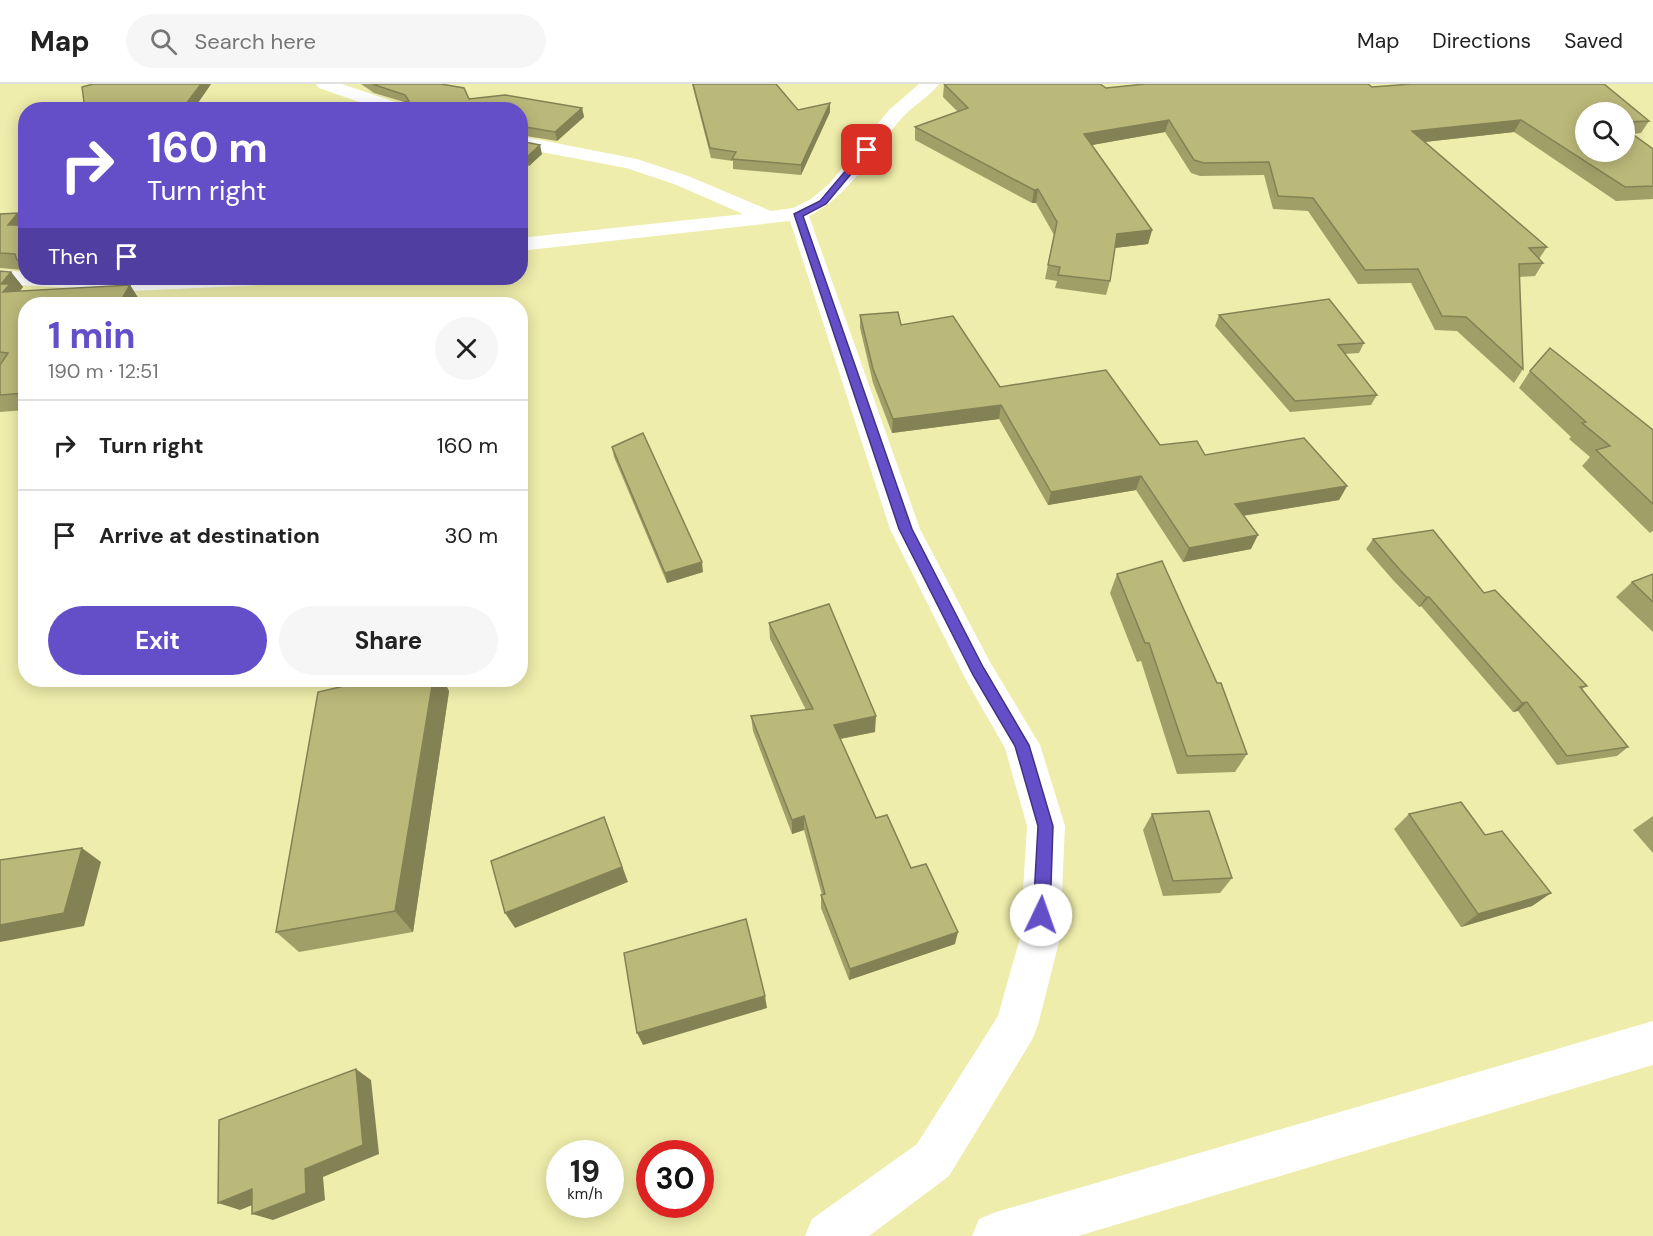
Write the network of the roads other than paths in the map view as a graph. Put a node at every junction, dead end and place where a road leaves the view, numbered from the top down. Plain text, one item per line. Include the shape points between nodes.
1 (325, 84) edge
2 (930, 84) edge
3 (378, 102) edge
4 (528, 144) edge
5 (784, 216) junction
6 (528, 244) edge
7 (0, 278) edge
8 (18, 279) edge
9 (1653, 1043) edge
10 (829, 1236) edge
11 (996, 1236) edge

1 - 3 street
2 - 5 street via 912,94 823,202
4 - 5 street via 630,163
5 - 6 street
5 - 10 street via 906,529 978,671 1022,745 1046,826 1040,938 1017,1025 933,1160
7 - 8 street
9 - 11 street

